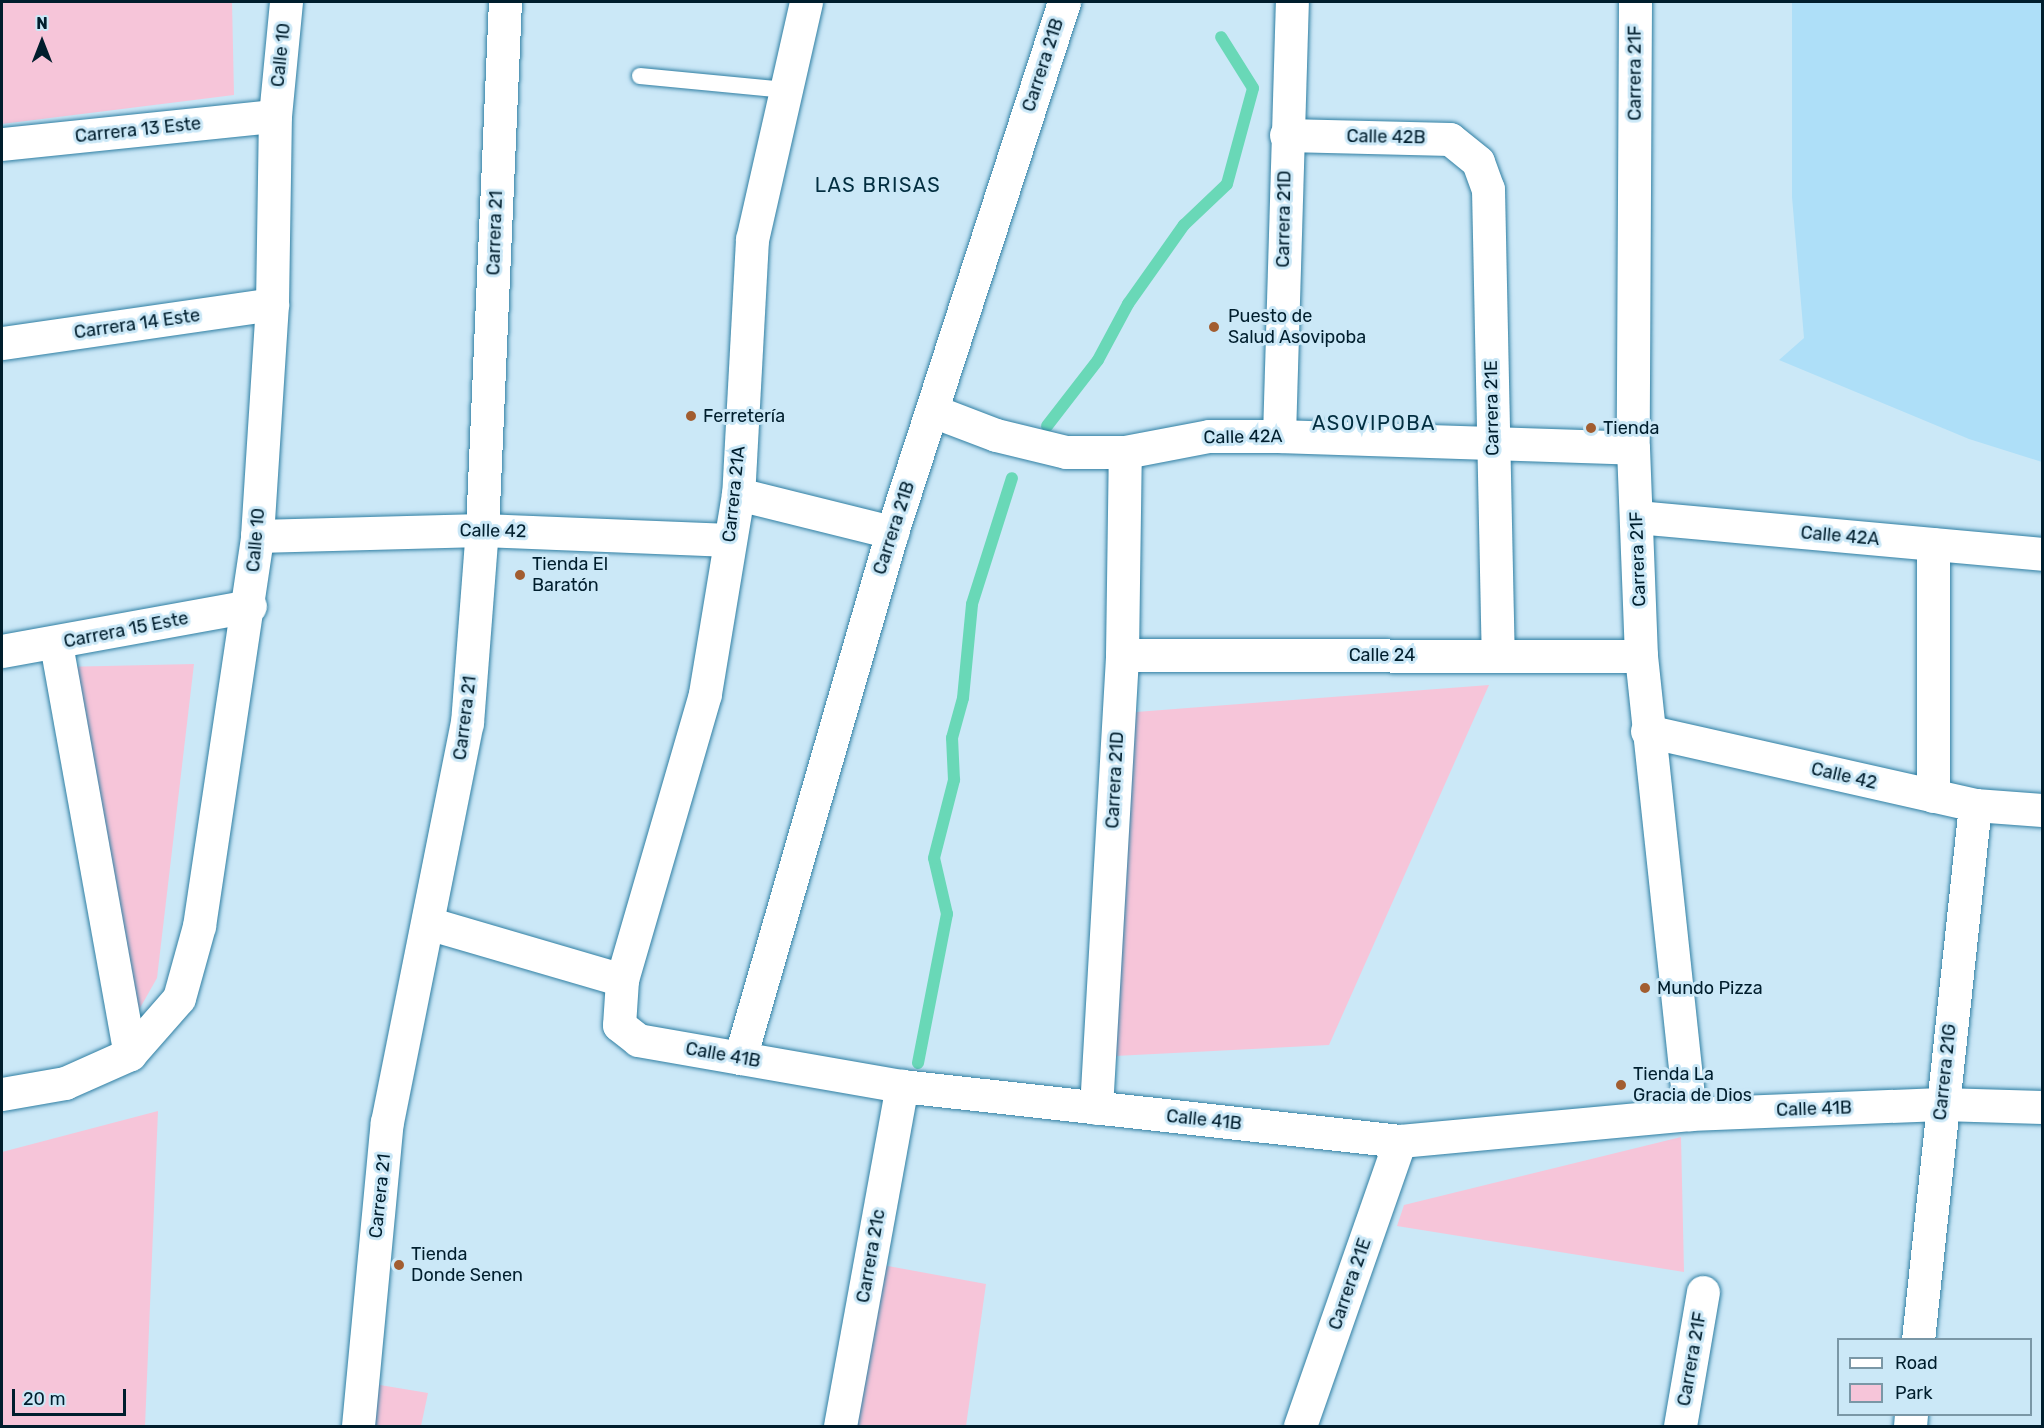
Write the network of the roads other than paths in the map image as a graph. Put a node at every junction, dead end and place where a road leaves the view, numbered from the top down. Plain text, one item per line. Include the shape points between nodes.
1 (286, 2) edge
2 (504, 2) edge
3 (806, 2) edge
4 (1064, 2) edge
5 (1292, 2) edge
6 (1635, 2) edge
7 (640, 76) dead end
8 (785, 90) junction
9 (275, 116) junction
10 (1286, 135) junction
11 (2, 144) edge
12 (1478, 162) joint
13 (272, 304) junction
14 (2, 343) edge
15 (933, 411) junction
16 (1280, 436) junction
17 (1492, 445) junction
18 (1633, 448) junction
19 (1125, 452) junction
20 (738, 494) junction
21 (1637, 517) junction
22 (483, 530) junction
23 (892, 532) junction
24 (257, 536) junction
25 (730, 540) junction
26 (1933, 544) junction
27 (2043, 554) edge
28 (250, 606) junction
29 (56, 644) junction
30 (2, 651) edge
31 (1122, 655) junction
32 (1498, 656) junction
33 (1641, 656) junction
34 (1647, 731) junction
35 (1933, 796) junction
36 (1975, 805) junction
37 (2043, 810) edge
38 (430, 924) junction
39 (622, 980) junction
40 (130, 1054) junction
41 (740, 1058) junction
42 (902, 1086) junction
43 (2, 1094) edge
44 (1941, 1104) junction
45 (2043, 1107) edge
46 (1096, 1108) junction
47 (1690, 1114) junction
48 (1400, 1141) junction
49 (1703, 1292) dead end
50 (1918, 1338) edge
51 (358, 1426) edge
52 (840, 1426) edge
53 (1299, 1426) edge
54 (1680, 1426) edge

1 - 9 street, Calle 10
2 - 22 street, Carrera 21
3 - 8 street, Carrera 21A
4 - 15 street, Carrera 21B
5 - 10 street, Carrera 21D
6 - 18 street, Carrera 21F
7 - 8 lane
8 - 20 street, Carrera 21A via 752,239
9 - 11 street, Carrera 13 Este
9 - 13 street, Calle 10
10 - 12 street, Calle 42B via 1450,139
10 - 16 street, Carrera 21D
12 - 17 street, Carrera 21E via 1488,189
13 - 14 street, Carrera 14 Este
13 - 24 street, Calle 10
15 - 19 street, Calle 42A via 996,435 1066,452
15 - 23 street, Carrera 21B
16 - 17 street, Calle 42A
16 - 19 street, Calle 42A via 1209,436
17 - 18 street, Calle 42A
17 - 32 street, Carrera 21E
18 - 21 street, Carrera 21F
19 - 31 street, Carrera 21D
20 - 23 street
20 - 25 street, Carrera 21A
21 - 26 street, Calle 42A
21 - 33 street, Carrera 21F
22 - 24 street, Calle 42
22 - 25 street, Calle 42
22 - 38 street, Carrera 21 via 467,723
23 - 41 street, Carrera 21B
24 - 28 street, Calle 10
25 - 39 street, Carrera 21A via 705,694
26 - 27 street, Calle 42A
26 - 35 street
28 - 29 street, Carrera 15 Este
28 - 40 street, Calle 10 via 199,926 179,998
29 - 30 street, Carrera 15 Este
29 - 40 street
31 - 32 street, Calle 24
31 - 46 street, Carrera 21D
32 - 33 street, Calle 24
33 - 34 street, Carrera 21F
34 - 35 street, Calle 42
34 - 47 street, Carrera 21F
35 - 36 street, Calle 42
36 - 37 street, Calle 42
36 - 44 street, Carrera 21G
38 - 39 street
38 - 51 street, Carrera 21 via 387,1122
39 - 41 street, Calle 41B via 620,1025 638,1040
40 - 43 street via 65,1083
41 - 42 street, Calle 41B
42 - 46 street, Calle 41B
42 - 52 street, Carrera 21c
44 - 45 street, Calle 41B
44 - 47 street, Calle 41B
44 - 50 street, Carrera 21G
46 - 48 street, Calle 41B
47 - 48 street, Calle 41B
48 - 53 street, Carrera 21E
49 - 54 street, Carrera 21F

